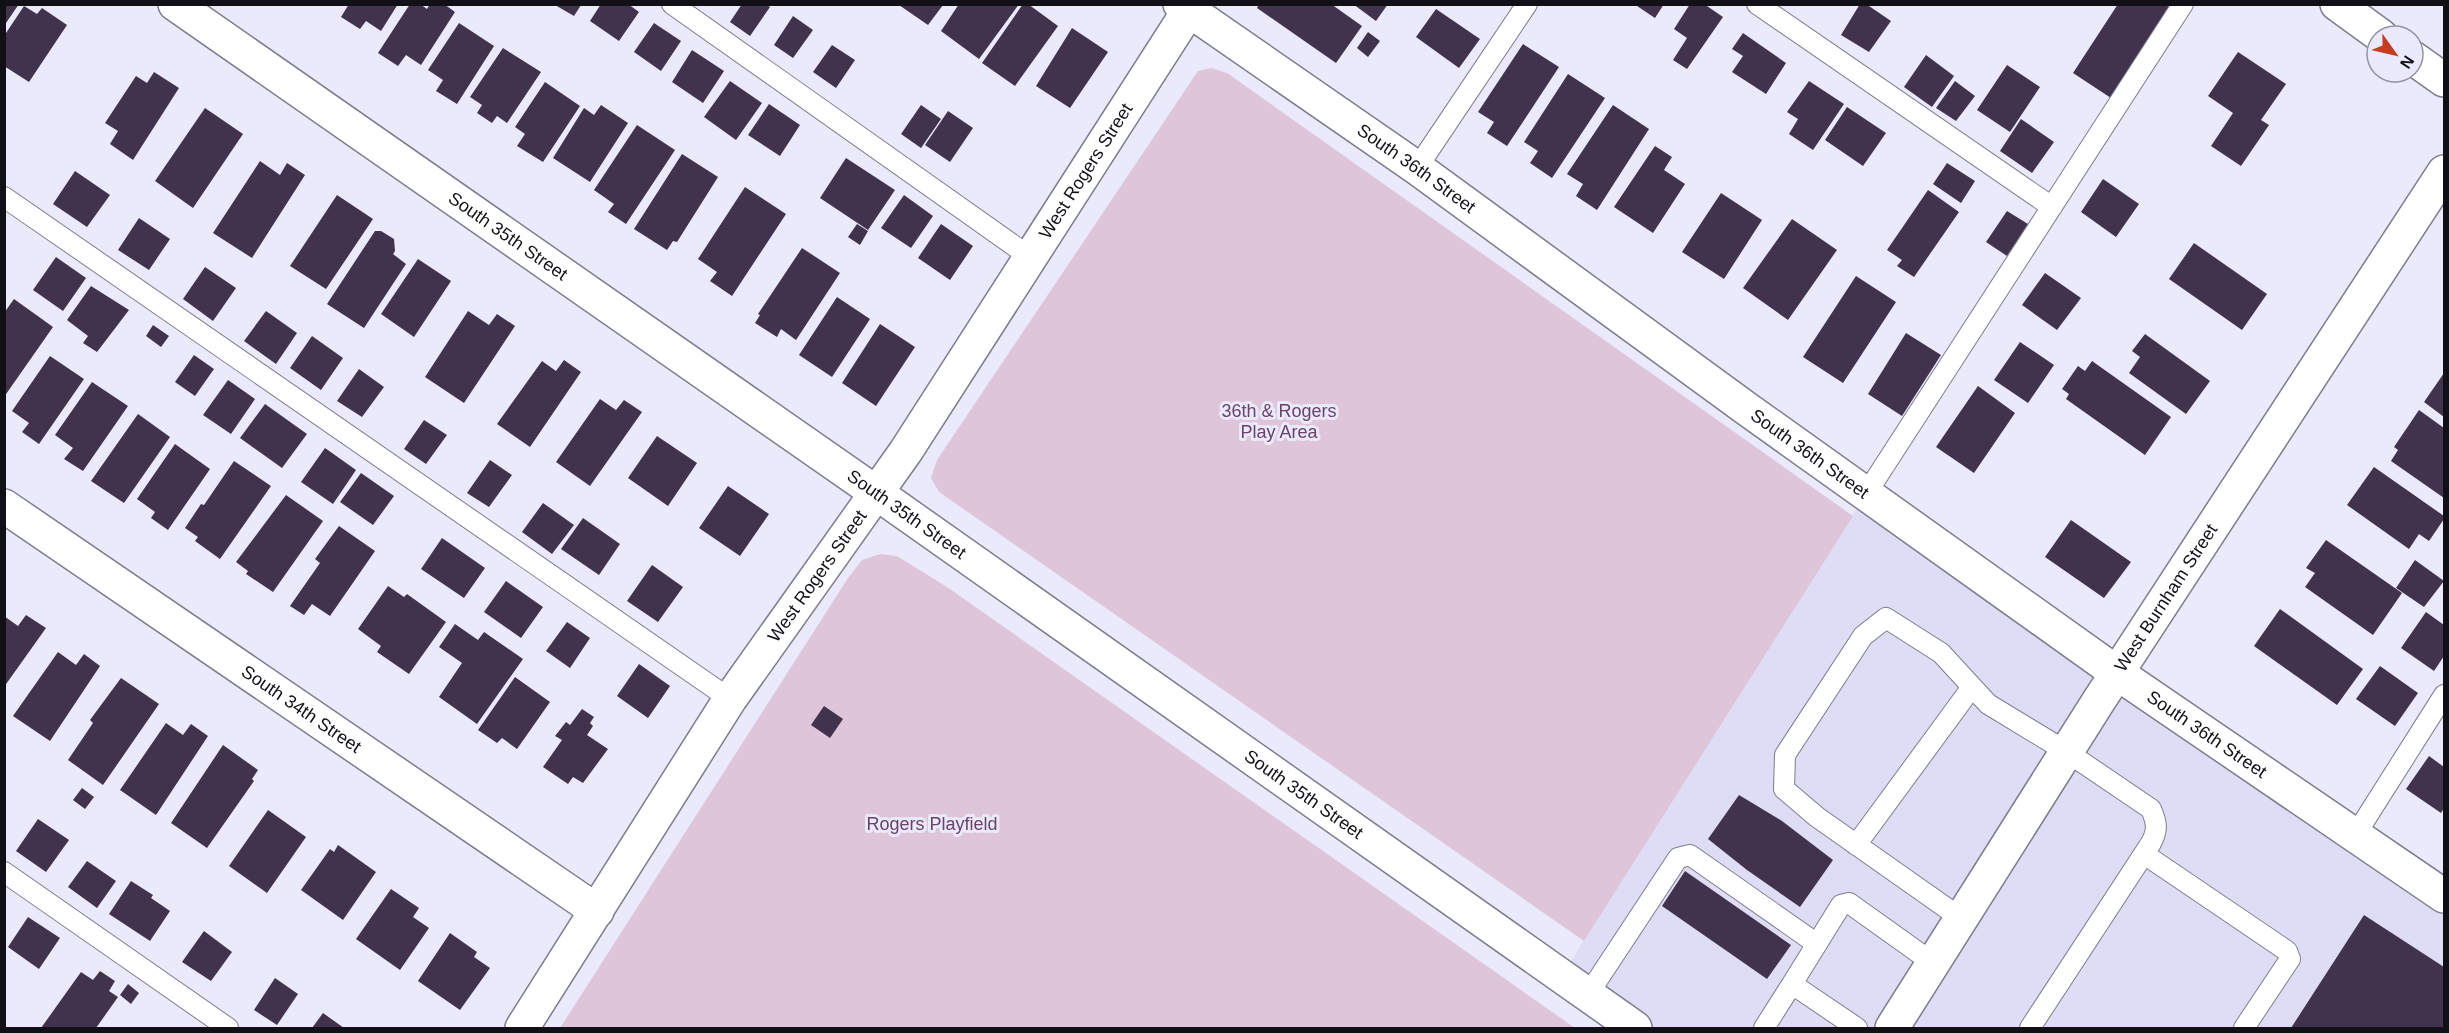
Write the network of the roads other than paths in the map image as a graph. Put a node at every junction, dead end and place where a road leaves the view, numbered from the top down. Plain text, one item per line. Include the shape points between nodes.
1 (175, 4) edge
2 (672, 4) edge
3 (1527, 4) edge
4 (1757, 4) edge
5 (2183, 4) edge
6 (2337, 4) edge
7 (1187, 6) edge
8 (2365, 24) edge
9 (2425, 66) edge
10 (2445, 80) edge
11 (1417, 168) junction
12 (2445, 172) edge
13 (4, 197) edge
14 (2052, 207) junction
15 (1030, 257) junction
16 (878, 494) junction
17 (1866, 494) junction
18 (4, 506) edge
19 (2117, 673) junction
20 (1972, 687) junction
21 (2445, 695) edge
22 (730, 699) junction
23 (2067, 752) junction
24 (2356, 834) junction
25 (1856, 845) junction
26 (2144, 854) junction
27 (4, 872) edge
28 (2445, 896) edge
29 (597, 911) junction
30 (1962, 919) junction
31 (1817, 944) junction
32 (1934, 963) junction
33 (1792, 984) junction
34 (1587, 996) junction
35 (228, 1029) edge
36 (522, 1029) edge
37 (1635, 1029) edge
38 (1764, 1029) edge
39 (1857, 1029) edge
40 (1892, 1029) edge
41 (2030, 1029) edge
42 (2244, 1029) edge

1 - 16 street, South 35th Street
2 - 15 lane
3 - 11 lane
4 - 14 lane
5 - 14 lane
6 - 8 street
7 - 11 street, South 36th Street
7 - 15 street, West Rogers Street
9 - 10 street
11 - 17 street, South 36th Street
12 - 19 street, West Burnham Street
13 - 22 lane
14 - 17 lane
15 - 16 street, West Rogers Street
16 - 22 street, West Rogers Street
16 - 34 street, South 35th Street
17 - 19 street, South 36th Street
18 - 29 street, South 34th Street
19 - 23 street, West Burnham Street
19 - 24 street, South 36th Street
20 - 23 lane via 1988,704
20 - 25 lane
20 - 25 lane via 1941,653 1886,618 1863,636 1785,756 1784,789
21 - 24 lane
22 - 29 street, West Rogers Street
23 - 26 lane via 2151,809 2157,832
23 - 30 street, West Burnham Street
24 - 28 street, South 36th Street
25 - 30 lane
26 - 41 lane
26 - 42 lane via 2287,951 2289,959
27 - 35 lane
29 - 36 street, West Rogers Street
30 - 32 street, West Burnham Street
31 - 32 lane via 1841,905 1848,903
31 - 33 lane
31 - 34 lane via 1690,855 1678,858
32 - 40 street, West Burnham Street
33 - 38 lane
33 - 39 lane
34 - 37 street, South 35th Street

